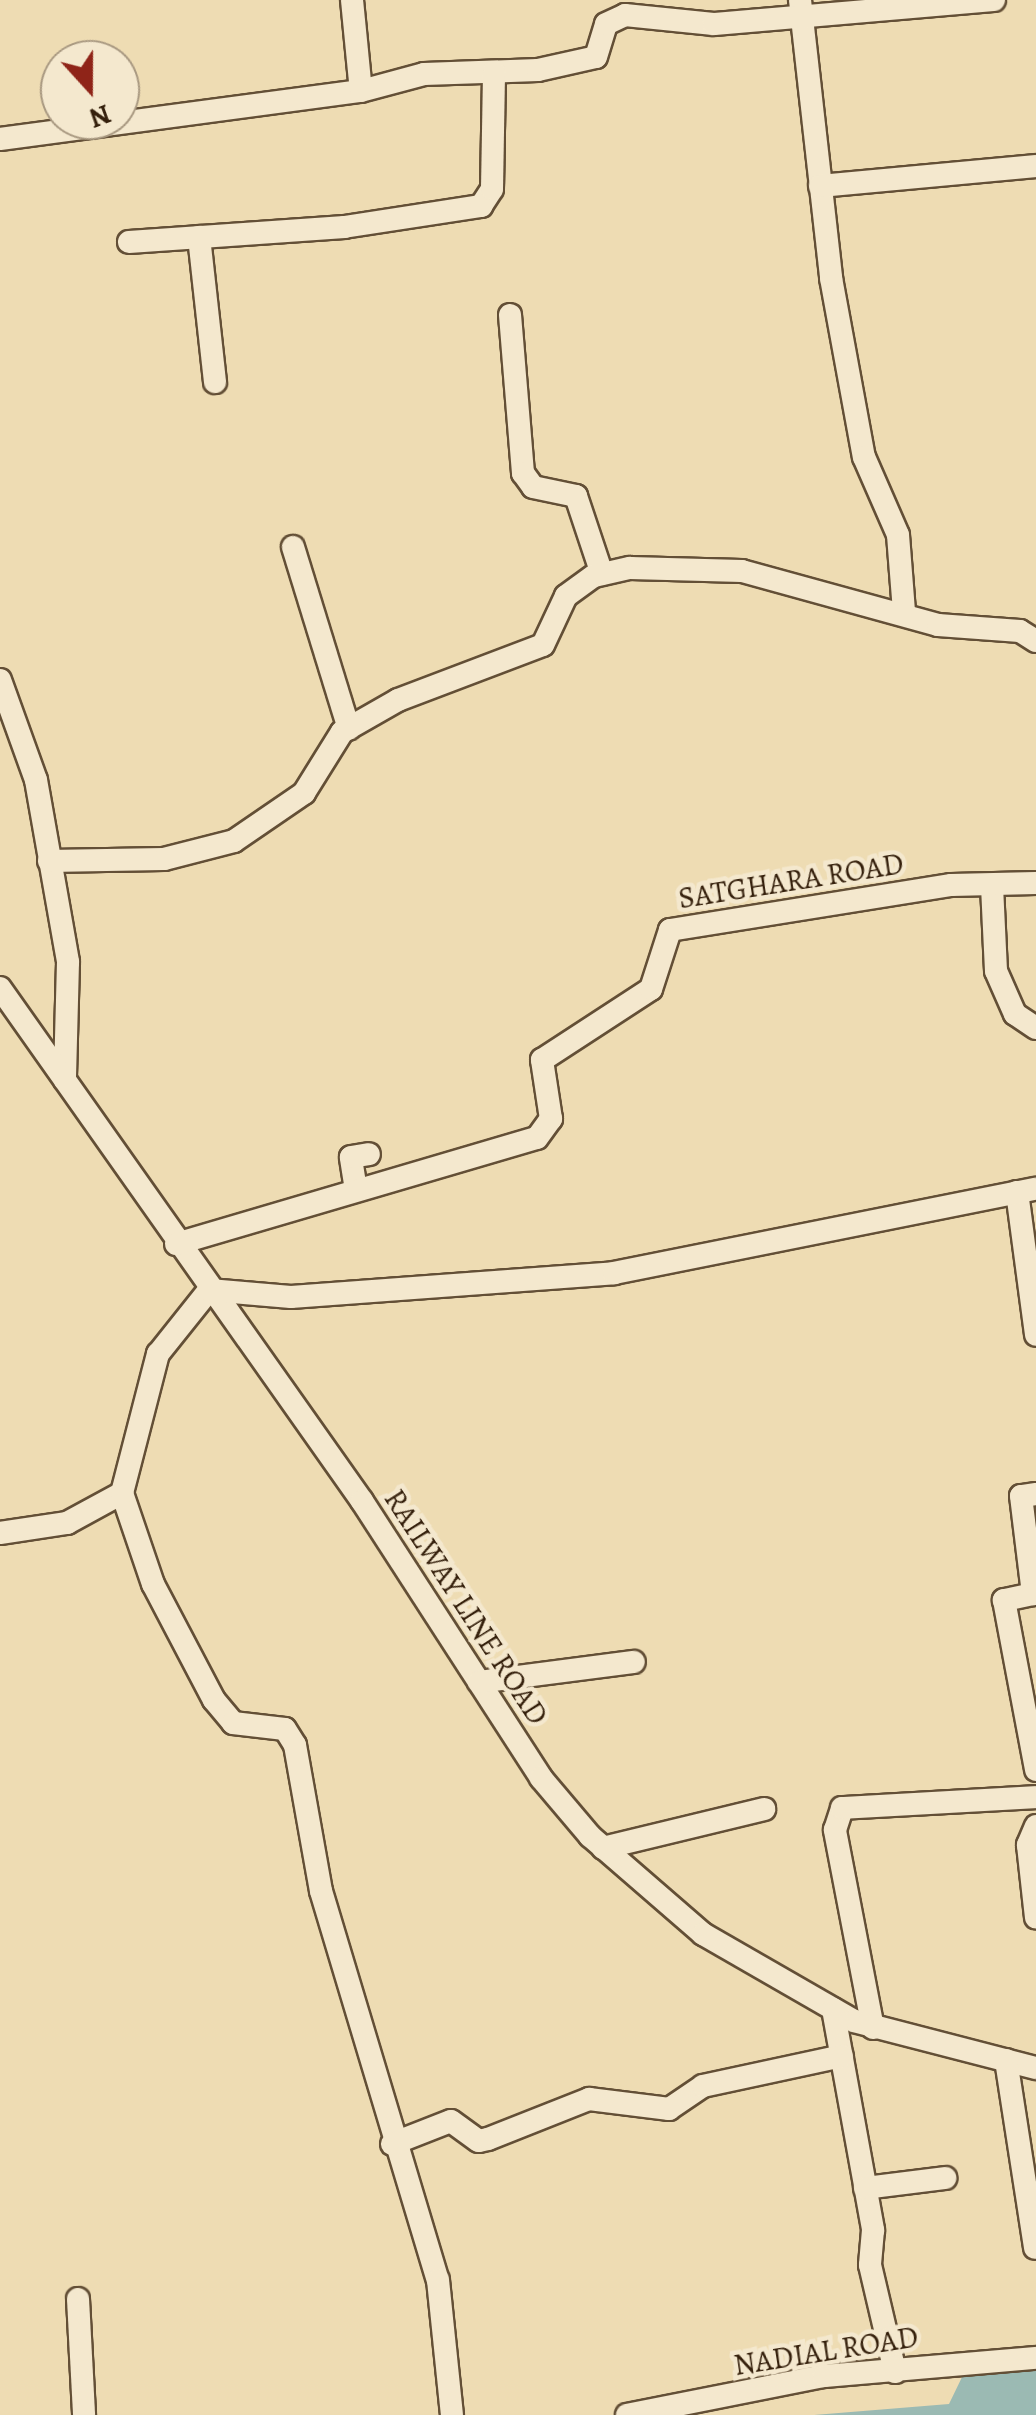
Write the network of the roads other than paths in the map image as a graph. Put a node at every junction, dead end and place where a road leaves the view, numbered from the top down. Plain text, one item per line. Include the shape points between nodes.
1 (352, 0) edge
2 (994, 0) edge
3 (801, 9) edge
4 (494, 72) junction
5 (361, 90) junction
6 (0, 139) edge
7 (1036, 166) edge
8 (820, 186) junction
9 (199, 237) junction
10 (129, 242) dead end
11 (510, 314) dead end
12 (215, 382) dead end
13 (294, 546) dead end
14 (602, 574) junction
15 (904, 612) junction
16 (1036, 641) edge
17 (0, 680) edge
18 (349, 729) junction
19 (26, 749) junction
20 (0, 753) edge
21 (48, 861) junction
22 (1036, 883) edge
23 (992, 886) junction
24 (0, 988) edge
25 (1036, 1028) edge
26 (66, 1080) junction
27 (369, 1154) dead end
28 (356, 1190) junction
29 (1026, 1191) edge
30 (176, 1244) junction
31 (209, 1290) junction
32 (1036, 1334) edge
33 (122, 1493) junction
34 (1036, 1494) edge
35 (0, 1534) edge
36 (634, 1662) dead end
37 (479, 1682) junction
38 (1036, 1770) edge
39 (1036, 1797) edge
40 (764, 1809) dead end
41 (1036, 1826) edge
42 (603, 1848) junction
43 (1036, 1918) edge
44 (832, 2009) junction
45 (872, 2028) junction
46 (842, 2056) junction
47 (1006, 2060) junction
48 (1036, 2068) edge
49 (392, 2144) junction
50 (945, 2178) dead end
51 (865, 2188) junction
52 (1035, 2248) edge
53 (78, 2299) dead end
54 (1036, 2358) edge
55 (895, 2372) junction
56 (84, 2415) edge
57 (452, 2415) edge
58 (626, 2415) edge

1 - 5 street
2 - 3 street
3 - 4 street via 714,24 625,15 606,24 596,57
3 - 8 street
4 - 5 street via 424,74
4 - 9 street via 492,188 481,206
5 - 6 street
7 - 8 street
8 - 15 street via 859,434 894,519
9 - 10 street
9 - 12 street
11 - 14 street via 523,473 533,487 576,496
13 - 18 street
14 - 15 street via 742,571
14 - 18 street via 566,596 542,645 398,700
15 - 16 street via 954,628 1020,631
17 - 19 street
18 - 21 street via 322,755 304,793 234,841 164,858
19 - 20 street
19 - 21 street
21 - 26 street via 71,992
22 - 23 street, SATGHARA ROAD
23 - 25 street via 996,971 1015,1014
23 - 28 street, SATGHARA ROAD via 951,885 670,930 651,989 542,1060 551,1119 537,1138
24 - 26 street, RAILWAY LINE ROAD
26 - 30 street, RAILWAY LINE ROAD
27 - 28 street via 351,1157
28 - 30 street, SATGHARA ROAD
29 - 31 street via 614,1273 291,1297
29 - 32 street
30 - 31 street, RAILWAY LINE ROAD
31 - 33 street via 158,1354
31 - 37 street, RAILWAY LINE ROAD
33 - 35 street via 67,1523
33 - 49 street via 152,1584 214,1700 233,1724 285,1729 296,1745 321,1890 362,2010
34 - 38 street via 1021,1496 1033,1594 1004,1600
36 - 37 street
37 - 42 street, RAILWAY LINE ROAD via 540,1778
39 - 45 street via 842,1808 835,1830
40 - 42 street
41 - 43 street via 1028,1845
42 - 44 street, RAILWAY LINE ROAD via 703,1934
44 - 45 street, RAILWAY LINE ROAD
44 - 46 street
45 - 47 street, RAILWAY LINE ROAD
46 - 49 street via 703,2086 669,2109 589,2099 478,2141 451,2121
46 - 51 street
47 - 48 street, RAILWAY LINE ROAD
47 - 52 street
49 - 57 street via 438,2280
50 - 51 street
51 - 55 street via 870,2265
53 - 56 street
54 - 55 street, NADIAL ROAD via 962,2359
55 - 58 street, NADIAL ROAD via 824,2376

